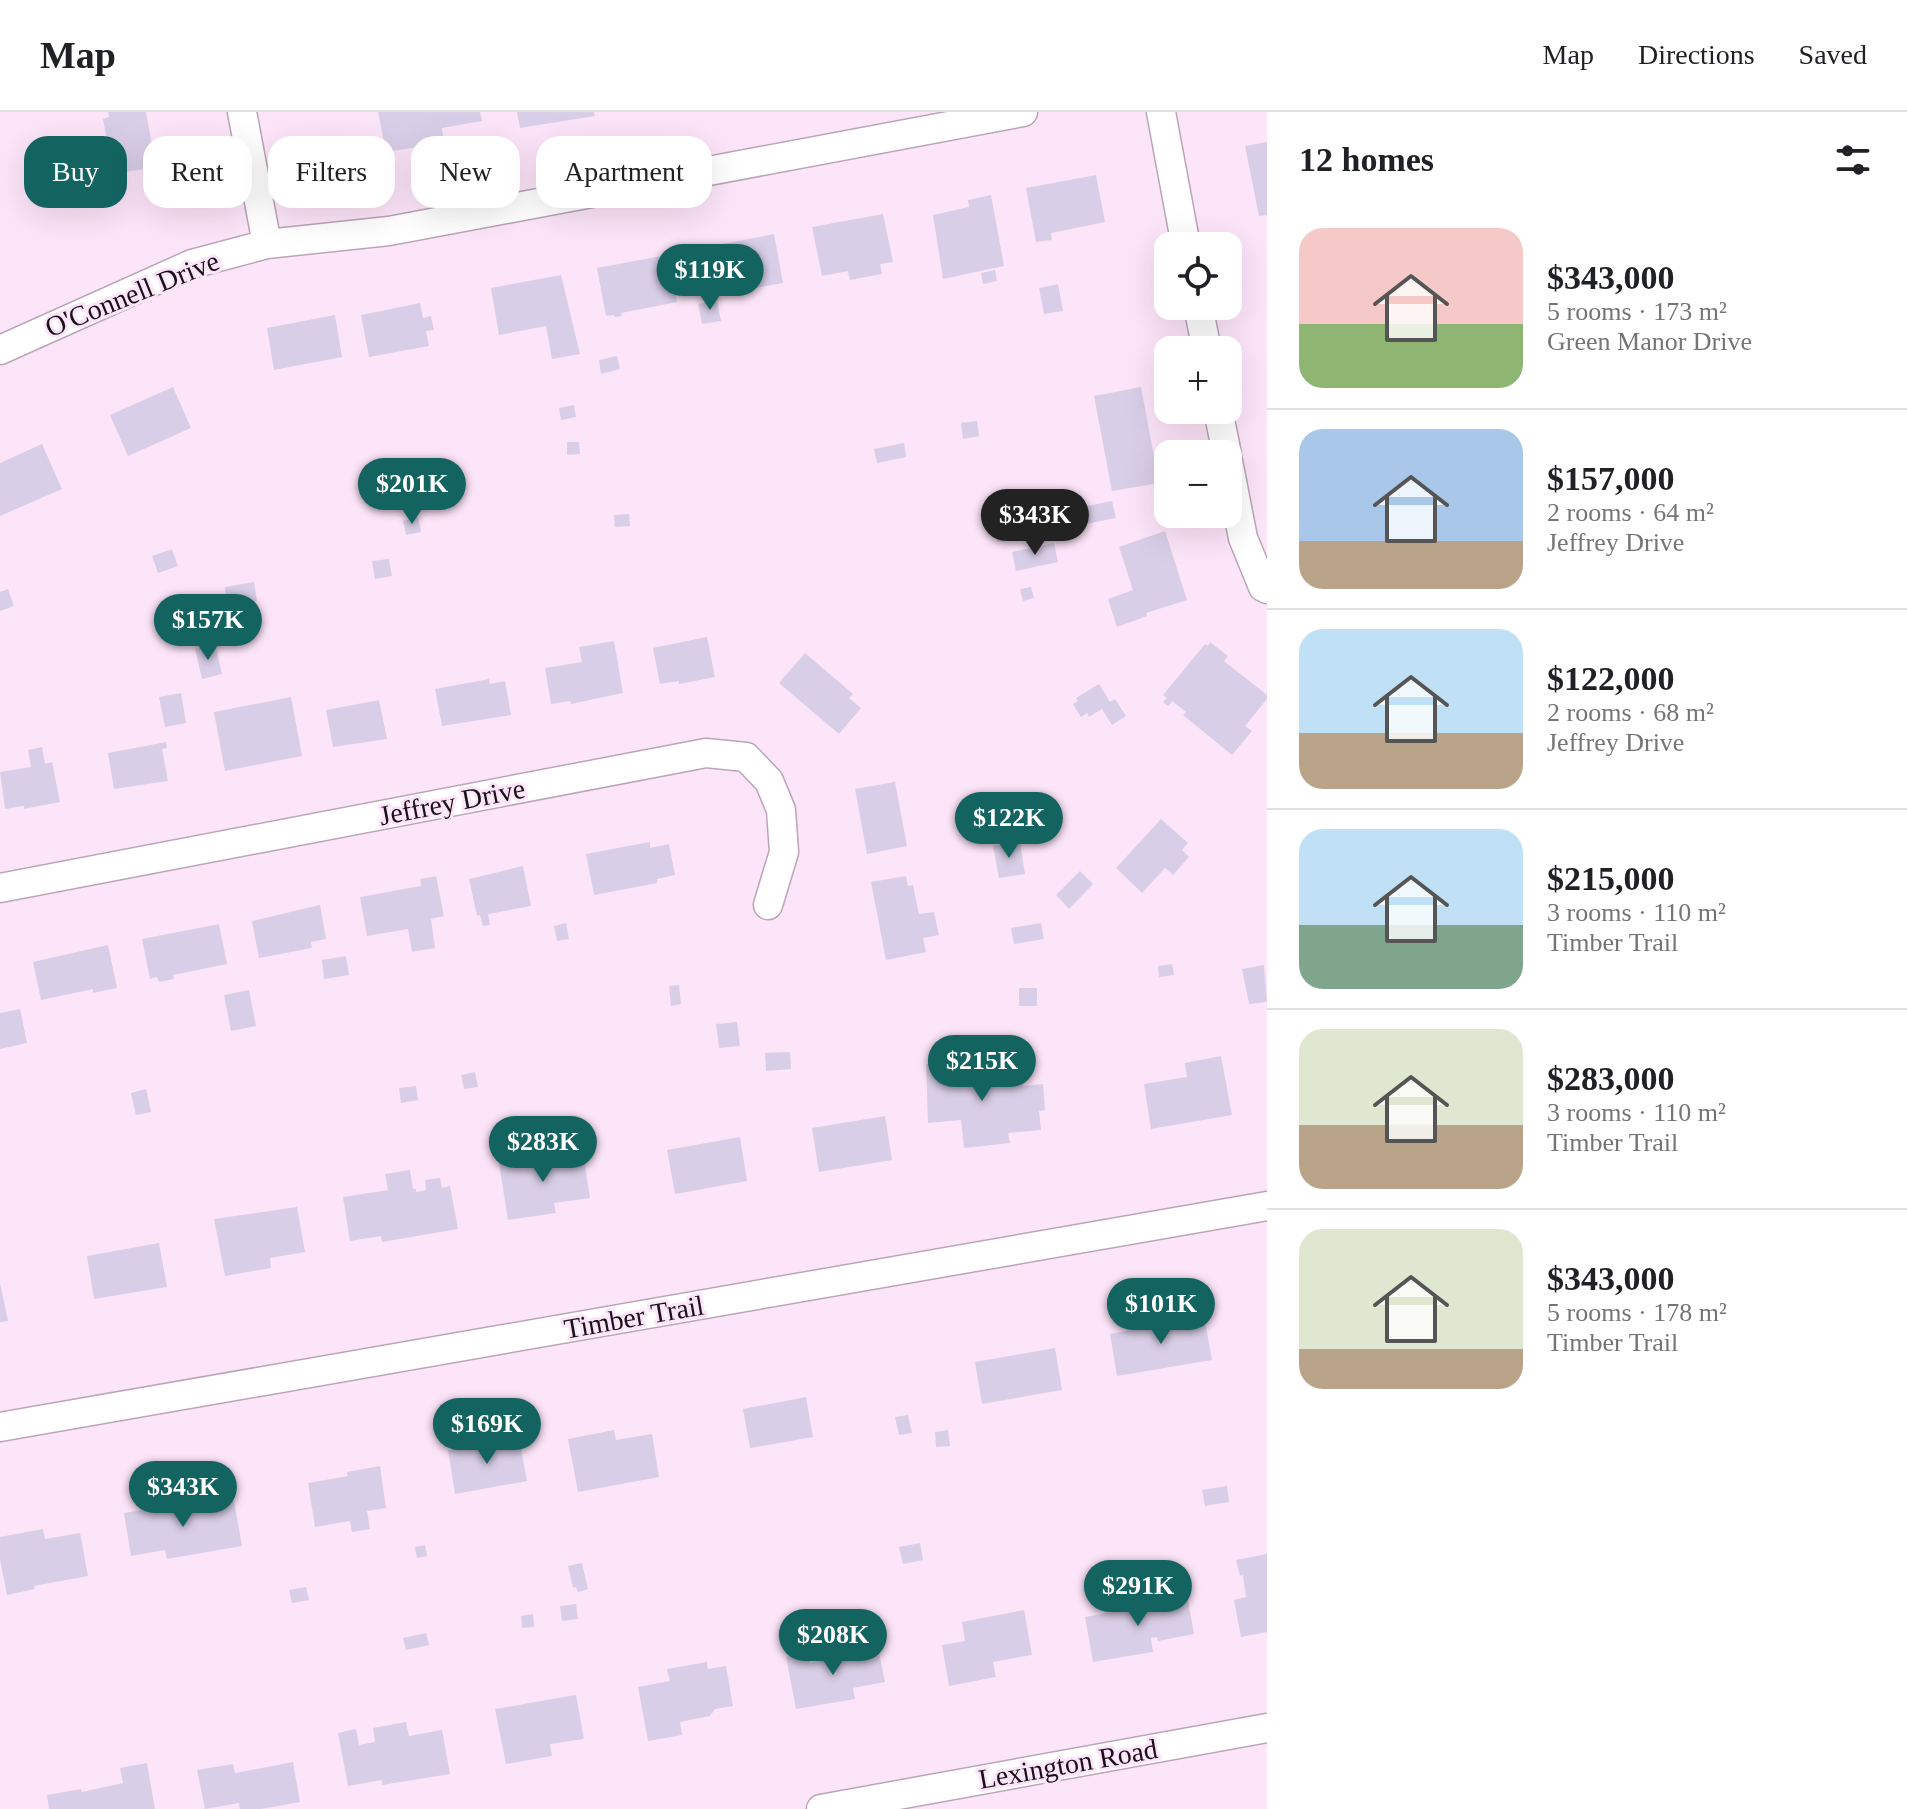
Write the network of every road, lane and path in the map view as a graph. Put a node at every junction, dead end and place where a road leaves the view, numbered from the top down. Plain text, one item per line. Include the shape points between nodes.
1 (242, 112) edge
2 (1023, 112) edge
3 (1161, 112) edge
4 (1183, 232) edge
5 (267, 244) junction
6 (0, 350) edge
7 (1241, 528) edge
8 (1267, 589) edge
9 (0, 888) edge
10 (768, 905) dead end
11 (1267, 1206) edge
12 (0, 1427) edge
13 (1267, 1728) edge
14 (821, 1809) edge

1 - 5 street
2 - 5 street, O'Connell Drive via 389,231
3 - 4 street
5 - 6 street, O'Connell Drive via 192,264
7 - 8 street
9 - 10 street, Jeffrey Drive via 706,753 746,757 769,781 781,810 784,852
11 - 12 street, Timber Trail
13 - 14 street, Lexington Road

